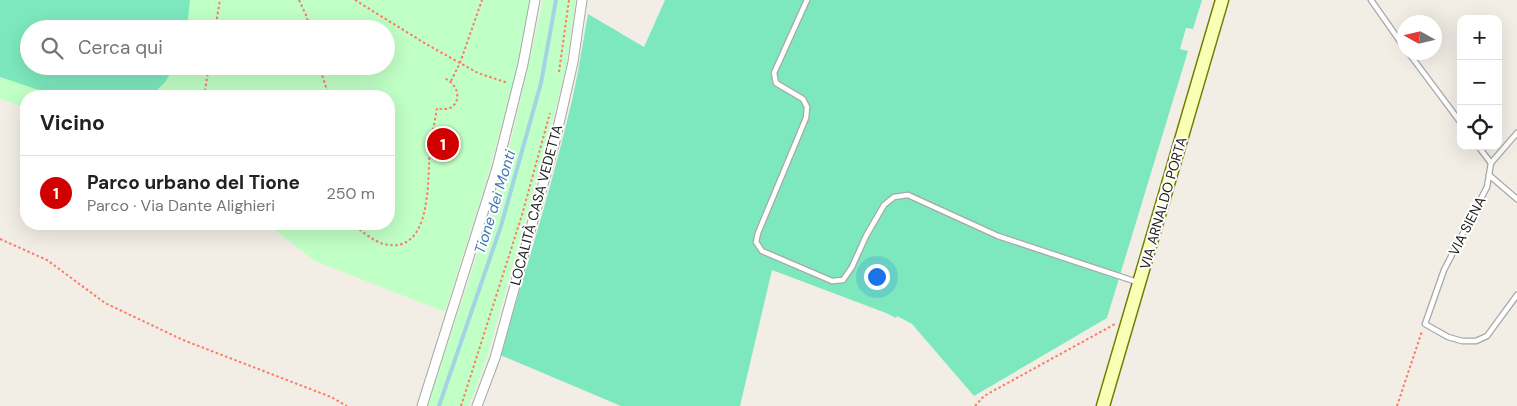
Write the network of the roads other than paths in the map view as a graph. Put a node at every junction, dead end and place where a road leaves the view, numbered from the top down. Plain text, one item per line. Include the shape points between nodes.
1 (535, 0) edge
2 (582, 0) edge
3 (807, 0) edge
4 (1222, 0) edge
5 (1371, 0) edge
6 (1397, 37) edge
7 (1414, 60) edge
8 (1457, 118) edge
9 (1517, 133) edge
10 (1481, 150) edge
11 (1491, 163) junction
12 (1489, 176) junction
13 (1517, 199) edge
14 (1139, 283) junction
15 (1517, 295) edge
16 (422, 406) edge
17 (477, 406) edge
18 (1103, 406) edge

1 - 16 street via 497,168
2 - 17 street, LOCALITÀ CASA VEDETTA via 574,62 554,141 495,358
3 - 14 lane via 774,73 776,83 803,99 807,107 806,118 758,233 756,242 762,251 832,281 843,280 884,205 894,197 908,196 998,236
4 - 14 street, VIA ARNALDO PORTA
5 - 6 lane
7 - 8 lane
9 - 11 lane
10 - 11 lane
11 - 12 lane, VIA SIENA
12 - 13 lane
12 - 15 lane, VIA SIENA via 1487,187 1444,270 1424,324 1448,337 1476,341 1487,336
14 - 18 street, VIA ARNALDO PORTA

